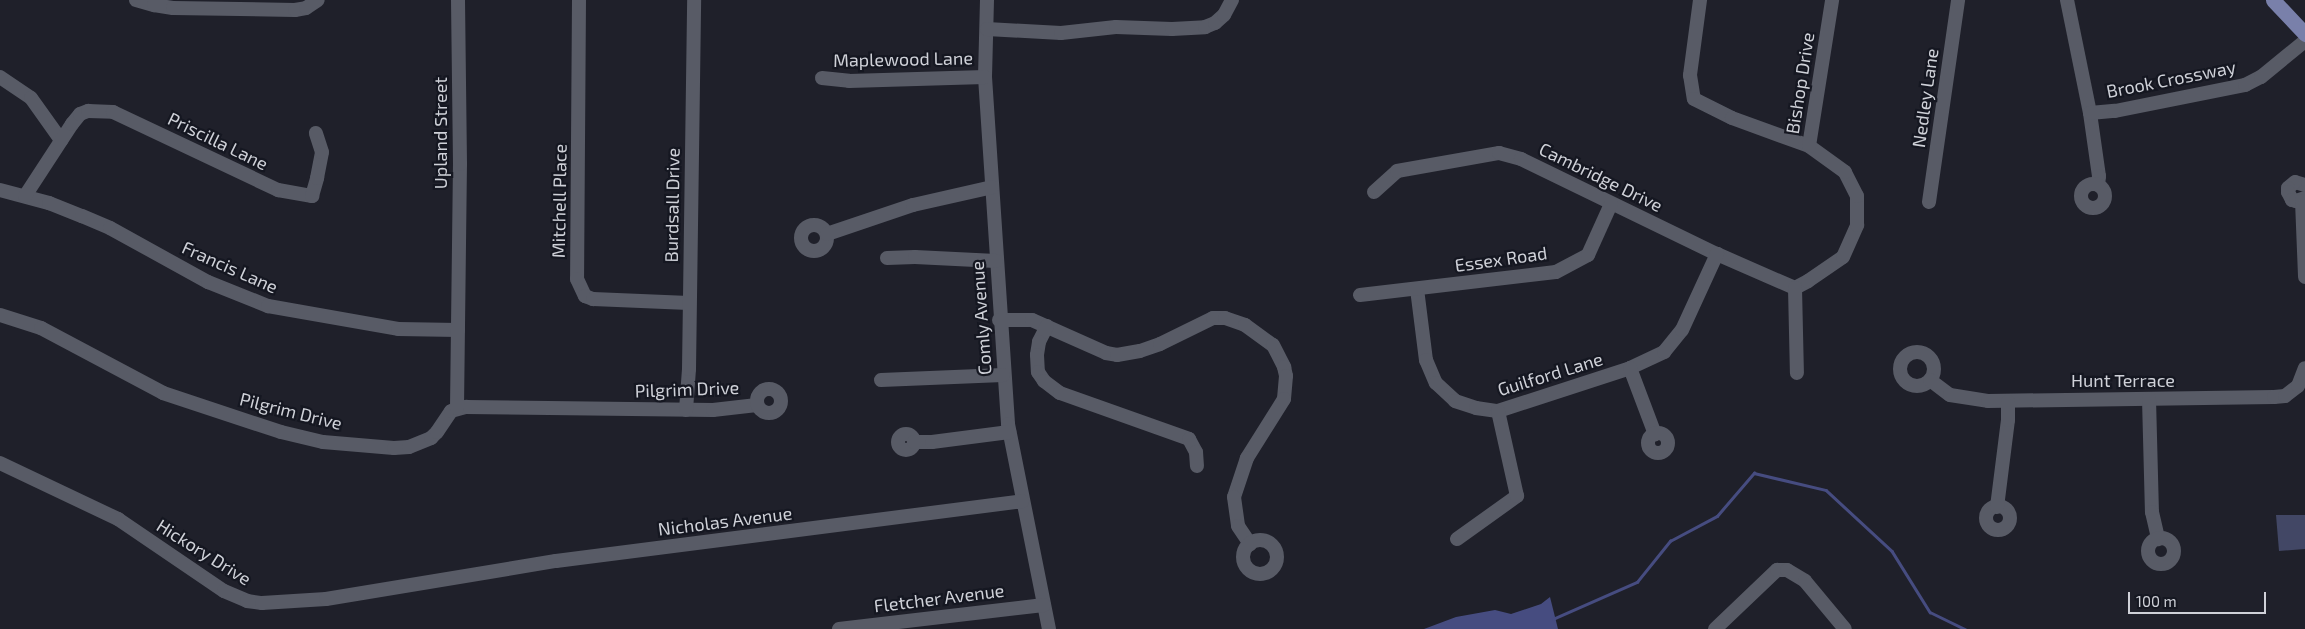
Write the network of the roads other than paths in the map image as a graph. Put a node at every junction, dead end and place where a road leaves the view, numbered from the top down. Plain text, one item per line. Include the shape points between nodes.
1 (136, 0) edge
2 (318, 0) edge
3 (458, 0) edge
4 (580, 0) edge
5 (694, 0) edge
6 (987, 0) edge
7 (1232, 0) edge
8 (1700, 0) edge
9 (1832, 0) edge
10 (1958, 0) edge
11 (2067, 0) edge
12 (2273, 0) edge
13 (987, 29) junction
14 (2305, 34) edge
15 (2305, 41) edge
16 (0, 77) edge
17 (985, 77) junction
18 (822, 78) dead end
19 (2090, 112) junction
20 (316, 133) dead end
21 (61, 140) junction
22 (1809, 146) junction
23 (2098, 185) dead end
24 (2305, 185) edge
25 (992, 187) junction
26 (0, 190) edge
27 (1374, 192) dead end
28 (25, 196) junction
29 (2303, 199) edge
30 (1929, 202) dead end
31 (1611, 204) junction
32 (827, 234) dead end
33 (1717, 254) junction
34 (888, 258) dead end
35 (996, 261) junction
36 (2305, 277) edge
37 (1794, 288) junction
38 (1417, 289) junction
39 (1360, 295) dead end
40 (689, 303) junction
41 (0, 315) edge
42 (1000, 320) junction
43 (1047, 326) junction
44 (458, 330) junction
45 (1630, 368) junction
46 (2305, 368) edge
47 (1798, 373) dead end
48 (1003, 375) junction
49 (881, 380) dead end
50 (1930, 380) dead end
51 (2149, 399) junction
52 (2008, 402) junction
53 (757, 405) dead end
54 (457, 408) junction
55 (686, 410) junction
56 (1498, 411) junction
57 (1009, 432) junction
58 (1655, 434) dead end
59 (914, 442) dead end
60 (0, 463) edge
61 (1198, 466) dead end
62 (1022, 501) junction
63 (1997, 507) dead end
64 (1457, 539) dead end
65 (2158, 539) dead end
66 (1250, 544) dead end
67 (433, 580) joint
68 (1044, 604) junction
69 (839, 629) edge
70 (1049, 629) edge
71 (1715, 629) edge
72 (1844, 629) edge

1 - 2 street via 174,8 295,10 306,8
3 - 44 street, Upland Street
4 - 40 street, Mitchell Place via 577,279 585,296 593,299
5 - 40 street, Burdsall Drive
6 - 13 street, Comly Avenue
7 - 13 street via 1224,15 1205,27 1116,27 1061,33
8 - 22 street via 1690,75 1694,99 1732,118
9 - 22 street, Bishop Drive
10 - 30 street, Nedley Lane
11 - 19 street
12 - 14 main road
13 - 17 street, Comly Avenue
15 - 19 street, Brook Crossway via 2261,77 2245,85 2115,111
16 - 21 street via 31,98
17 - 18 street, Maplewood Lane via 848,81
17 - 25 street, Comly Avenue
19 - 23 street
20 - 21 street, Priscilla Lane via 322,152 312,196 278,190 104,110 94,109 80,114
21 - 28 street
22 - 37 street, Bishop Drive via 1845,172 1857,196 1857,225 1843,257
24 - 29 street via 2295,182 2288,188 2288,196 2292,200
25 - 32 street via 913,205
25 - 35 street, Comly Avenue
26 - 28 street, Francis Lane
27 - 31 street, Cambridge Drive via 1397,171 1499,153 1521,159
28 - 44 street, Francis Lane via 110,228 208,282 268,306 398,329
29 - 36 street
31 - 33 street, Cambridge Drive
31 - 38 street, Essex Road via 1588,255 1556,272
33 - 37 street, Cambridge Drive
33 - 45 street, Guilford Lane via 1682,330 1664,352
34 - 35 street
35 - 42 street, Comly Avenue
37 - 47 street
38 - 39 street, Essex Road
38 - 56 street, Guilford Lane via 1426,360 1436,383 1455,401
40 - 55 street, Burdsall Drive
41 - 54 street, Pilgrim Drive via 41,328 163,393 281,432 323,442 409,447 431,438 451,411
42 - 43 street via 1022,319
42 - 48 street, Comly Avenue
43 - 61 street via 1039,342 1036,365 1044,381 1060,392 1189,439 1196,452
43 - 66 street via 1117,355 1160,344 1213,318 1245,325 1272,345 1286,376 1284,399 1247,458 1234,497 1238,526
44 - 54 street, Upland Street
45 - 56 street, Guilford Lane
45 - 58 street
46 - 51 street, Hunt Terrace via 2302,381 2285,396
48 - 49 street
48 - 57 street, Comly Avenue
50 - 52 street, Hunt Terrace via 1956,397
51 - 52 street, Hunt Terrace
51 - 65 street via 2152,512
52 - 63 street
53 - 55 street, Pilgrim Drive
54 - 55 street, Pilgrim Drive
56 - 64 street via 1517,496
57 - 59 street
57 - 62 street, Comly Avenue
60 - 67 street, Hickory Drive via 118,519 224,591 247,601 326,600
62 - 67 street, Nicholas Avenue
62 - 68 street, Comly Avenue
68 - 69 street, Fletcher Avenue
68 - 70 street, Comly Avenue
71 - 72 street via 1777,570 1787,570 1805,581

